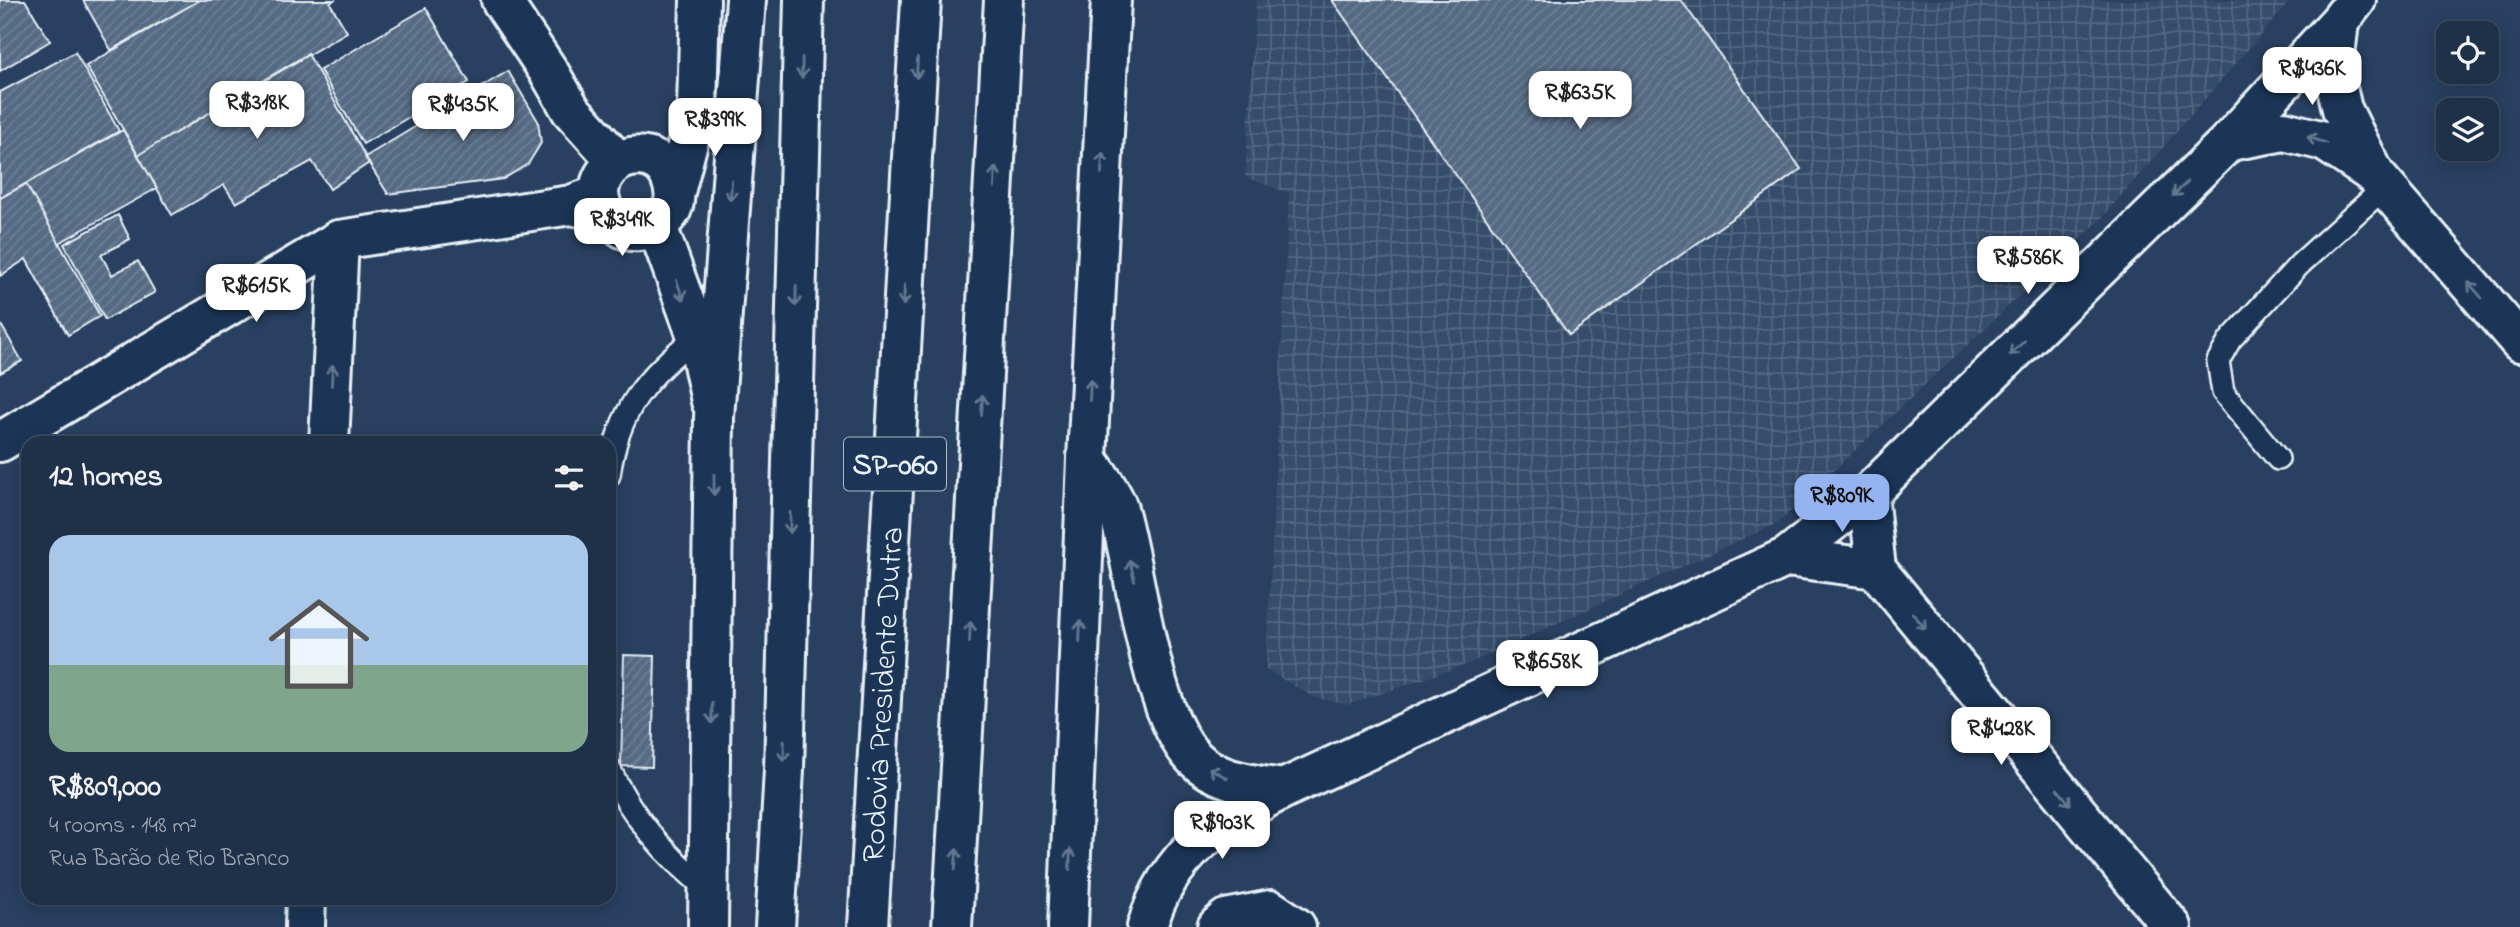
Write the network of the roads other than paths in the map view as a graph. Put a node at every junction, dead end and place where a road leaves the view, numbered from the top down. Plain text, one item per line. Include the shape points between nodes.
1 (501, 0) edge
2 (700, 0) edge
3 (746, 0) edge
4 (804, 0) edge
5 (921, 0) edge
6 (1004, 0) edge
7 (1111, 0) edge
8 (2348, 11) edge
9 (697, 108) junction
10 (2229, 141) junction
11 (655, 159) junction
12 (617, 161) junction
13 (2380, 181) junction
14 (675, 192) junction
15 (591, 204) junction
16 (657, 226) junction
17 (339, 240) junction
18 (697, 335) junction
19 (2519, 339) edge
20 (714, 417) junction
21 (329, 436) edge
22 (0, 442) edge
23 (616, 444) edge
24 (2278, 458) dead end
25 (1087, 459) junction
26 (1868, 494) junction
27 (1787, 557) junction
28 (1876, 569) junction
29 (616, 783) edge
30 (1283, 789) junction
31 (306, 905) edge
32 (709, 909) edge
33 (305, 927) edge
34 (775, 927) edge
35 (868, 927) edge
36 (952, 927) edge
37 (1068, 927) edge
38 (1147, 927) edge
39 (1216, 927) edge
40 (1296, 927) edge
41 (2172, 927) edge

1 - 12 main road via 571,110
2 - 9 main road
3 -> 20 main road
4 -> 34 main road via 784,770
5 -> 35 main road, Rodovia Presidente Dutra / SP-060
36 -> 6 main road, SP-060
25 -> 7 main road
8 - 10 main road
8 - 13 main road via 2333,72 2342,109
9 - 11 main road
9 - 14 main road
13 -> 10 main road via 2324,141 2284,131
10 -> 26 main road
11 - 12 main road via 636,155
11 - 14 main road via 670,173
12 - 15 main road via 603,175
19 -> 13 main road
13 - 24 lane via 2230,340 2218,361 2222,392
14 - 16 main road via 671,211
15 - 16 main road via 619,227 638,232
15 - 17 main road
16 -> 18 main road
21 -> 17 main road
17 - 22 main road
18 - 20 main road
18 - 23 lane via 643,386
20 -> 32 main road
30 -> 25 main road via 1217,774 1194,758 1180,738 1159,685 1117,506
37 -> 25 main road
26 - 27 main road
26 - 28 main road
27 - 28 main road
27 - 30 main road
28 -> 41 main road
29 - 32 lane via 647,831 683,870
30 - 38 main road via 1230,817 1192,847 1165,883
31 - 33 main road
39 - 40 main road via 1226,919 1271,910

